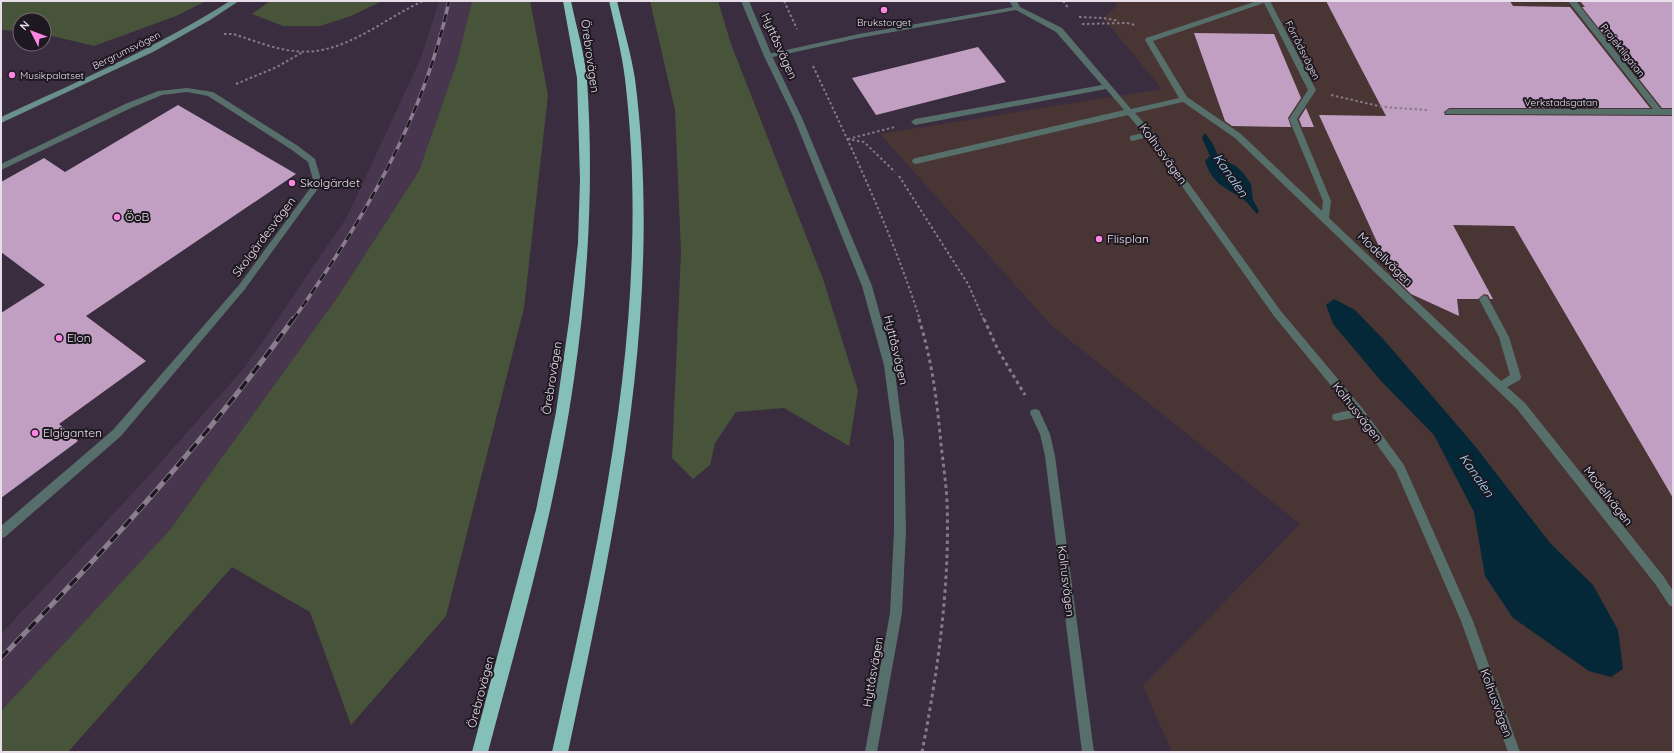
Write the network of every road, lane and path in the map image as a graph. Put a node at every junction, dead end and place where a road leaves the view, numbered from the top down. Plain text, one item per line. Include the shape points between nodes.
1 (235, 1) edge
2 (424, 1) edge
3 (567, 1) edge
4 (613, 1) edge
5 (745, 1) edge
6 (1063, 1) edge
7 (1265, 1) edge
8 (1572, 1) edge
9 (1015, 4) edge
10 (1070, 11) dead end
11 (1077, 16) dead end
12 (1127, 23) junction
13 (1058, 30) junction
14 (222, 34) dead end
15 (1149, 40) junction
16 (303, 52) junction
17 (768, 56) junction
18 (1107, 86) junction
19 (1312, 90) junction
20 (210, 94) junction
21 (1184, 100) junction
22 (1131, 112) junction
23 (1449, 112) joint
24 (1659, 112) junction
25 (1673, 112) edge
26 (1, 120) edge
27 (916, 122) joint
28 (1149, 134) junction
29 (1133, 138) dead end
30 (916, 161) dead end
31 (1, 167) edge
32 (1325, 219) junction
33 (1484, 299) dead end
34 (1500, 386) junction
35 (1035, 412) joint
36 (1359, 412) junction
37 (1337, 417) dead end
38 (1, 533) edge
39 (1673, 601) edge
40 (480, 752) edge
41 (560, 752) edge
42 (871, 752) edge
43 (1088, 752) edge
44 (1514, 752) edge

1 - 26 street, Bergrumsvägen via 168,41
2 - 16 path via 407,7 362,34 331,48
3 - 40 highway, Örebrovägen via 582,78 585,180 583,243 574,321 562,412 543,510
4 - 41 highway via 630,78 636,138 639,208 637,285 629,383 615,485 592,609
5 - 17 street, Hyttåsvägen
6 - 10 path
7 - 15 street
7 - 19 street, Förrådsvägen
8 - 24 street, Projektilgatan
9 - 13 street
9 - 17 street
11 - 12 path
12 - 13 path via 1084,23
12 - 15 path via 1140,27
13 - 18 street, Kolhusvägen
14 - 16 path via 233,34
15 - 21 street, Modellvägen
16 - 20 path via 277,67
17 - 42 street, Hyttåsvägen via 798,118 867,286 889,364 899,441 900,531 896,613
18 - 22 street, Kolhusvägen
18 - 27 street
19 - 23 path via 1383,107
19 - 32 street, Förrådsvägen via 1293,119 1327,201
20 - 31 street, Skolgärdesvägen via 187,90 161,93 128,106
20 - 38 street, Skolgärdesvägen via 312,161 318,183 242,287 117,433
21 - 22 street
21 - 32 street, Modellvägen via 1238,136
22 - 28 street, Kolhusvägen
22 - 30 street
23 - 24 street, Verkstadsgatan
24 - 25 street, Verkstadsgatan
27 - 35 path via 847,139 864,142 899,176 968,284 998,350
28 - 29 street
28 - 36 street, Kolhusvägen via 1277,313
32 - 34 street, Modellvägen
33 - 34 street via 1504,337 1516,377
34 - 39 street, Modellvägen via 1521,406 1660,581
35 - 43 street, Kolhusvägen via 1045,434 1050,456
36 - 37 street
36 - 44 street, Kolhusvägen via 1400,468 1467,621

